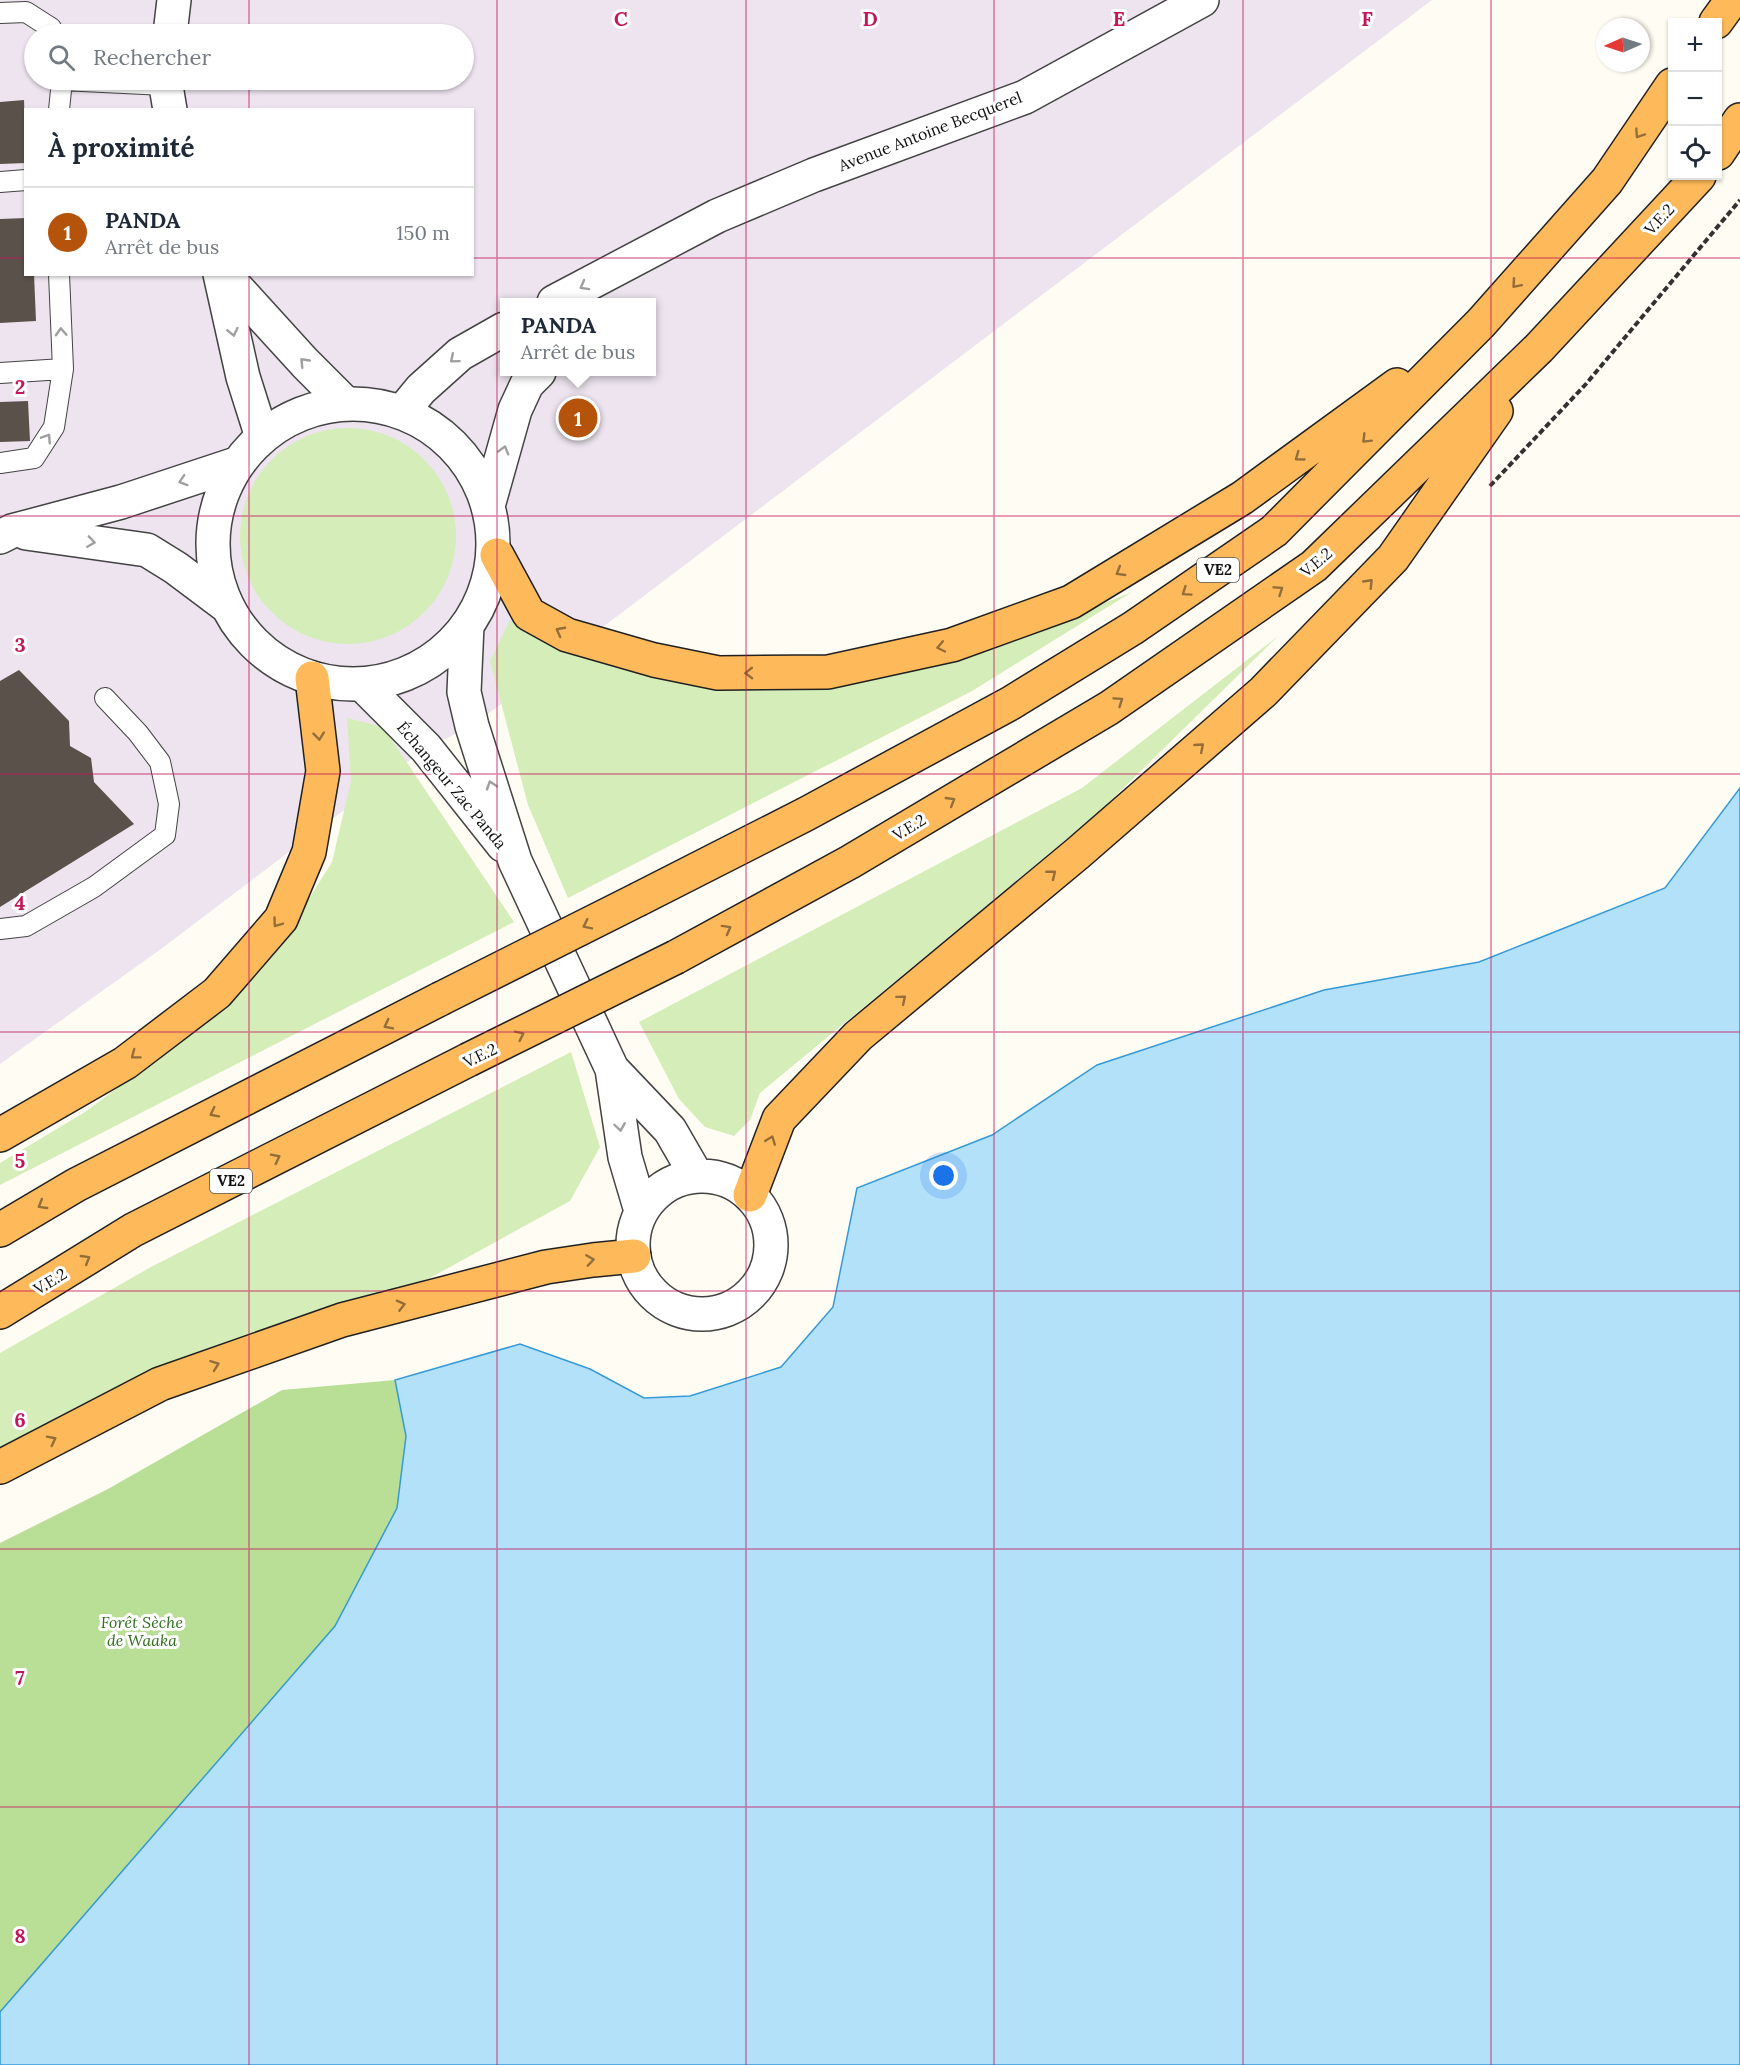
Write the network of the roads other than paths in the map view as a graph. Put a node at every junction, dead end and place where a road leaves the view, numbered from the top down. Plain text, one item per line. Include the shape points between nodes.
1 (174, 0) edge
2 (1202, 0) edge
3 (1732, 0) edge
4 (0, 13) edge
5 (1719, 18) edge
6 (45, 24) edge
7 (171, 24) edge
8 (61, 90) edge
9 (1668, 91) edge
10 (59, 108) edge
11 (1740, 120) edge
12 (1722, 147) edge
13 (24, 180) edge
14 (1695, 180) edge
15 (0, 182) edge
16 (652, 249) junction
17 (58, 276) edge
18 (222, 276) edge
19 (224, 276) edge
20 (563, 298) edge
21 (607, 298) edge
22 (1482, 323) junction
23 (500, 331) edge
24 (1539, 348) junction
25 (63, 369) junction
26 (0, 372) edge
27 (535, 376) edge
28 (345, 403) junction
29 (402, 412) junction
30 (262, 437) junction
31 (0, 463) edge
32 (239, 463) junction
33 (488, 506) junction
34 (6, 534) edge
35 (496, 555) junction
36 (228, 607) junction
37 (467, 625) junction
38 (312, 678) junction
39 (363, 684) junction
40 (105, 698) dead end
41 (515, 861) junction
42 (0, 929) edge
43 (612, 1069) junction
44 (0, 1135) edge
45 (696, 1175) junction
46 (750, 1195) junction
47 (641, 1211) junction
48 (0, 1230) edge
49 (633, 1256) junction
50 (0, 1312) edge
51 (0, 1467) edge

1 - 7 street
2 - 16 street, Avenue Antoine Becquerel via 1025,97 813,175
3 - 5 highway
4 - 6 lane via 26,12
8 - 10 lane
9 -> 22 highway, VE2 via 1607,181
11 - 12 highway
13 - 15 lane
14 - 24 highway, V.E.2 / VE2
16 -> 20 street, Avenue Antoine Becquerel
16 - 21 street, Avenue Antoine Becquerel
25 -> 17 lane
18 -> 30 street via 243,377
28 -> 19 street
22 -> 35 highway via 1232,504 1071,602 951,645 828,672 718,673 654,660 567,635 530,614
22 -> 48 highway, VE2, bridge via 1274,531 1133,628 1011,703 806,814 87,1179
23 -> 29 street via 460,354
46 -> 24 highway via 779,1119 858,1036 1263,692 1393,558
50 -> 24 highway, V.E.2 / VE2, bridge via 133,1230 676,957 849,862 1109,708 1314,566
25 - 26 lane
31 -> 25 lane via 34,458 54,427
33 -> 27 street via 515,410
28 - 29 street
28 - 30 street via 289,418
29 - 33 street via 440,434 469,466
30 - 32 street
32 -> 34 street
32 - 36 street via 221,497 213,534 216,571
33 - 35 street
34 -> 36 street via 147,550
35 - 37 street via 479,606
36 - 38 street via 256,645 278,663
37 - 39 street via 447,648 421,667
41 -> 37 street, Échangeur Zac Panda via 464,692
38 - 39 street via 337,684
38 -> 44 highway via 323,771 309,852 281,919 217,993 125,1063
39 - 41 street, Échangeur Zac Panda via 426,748
40 - 42 lane via 160,762 170,804 165,835 94,887 26,926
41 - 43 street, Échangeur Zac Panda
43 - 45 street, Échangeur Zac Panda via 670,1130
43 -> 47 street, Échangeur Zac Panda via 625,1156
45 - 46 street via 734,1183
45 - 47 street via 677,1180 657,1192
46 - 49 street via 767,1226 769,1260 759,1282 744,1300 723,1311 699,1314 677,1310 656,1298 642,1279
47 - 49 street via 633,1233
51 -> 49 highway via 160,1384 342,1320 546,1267

